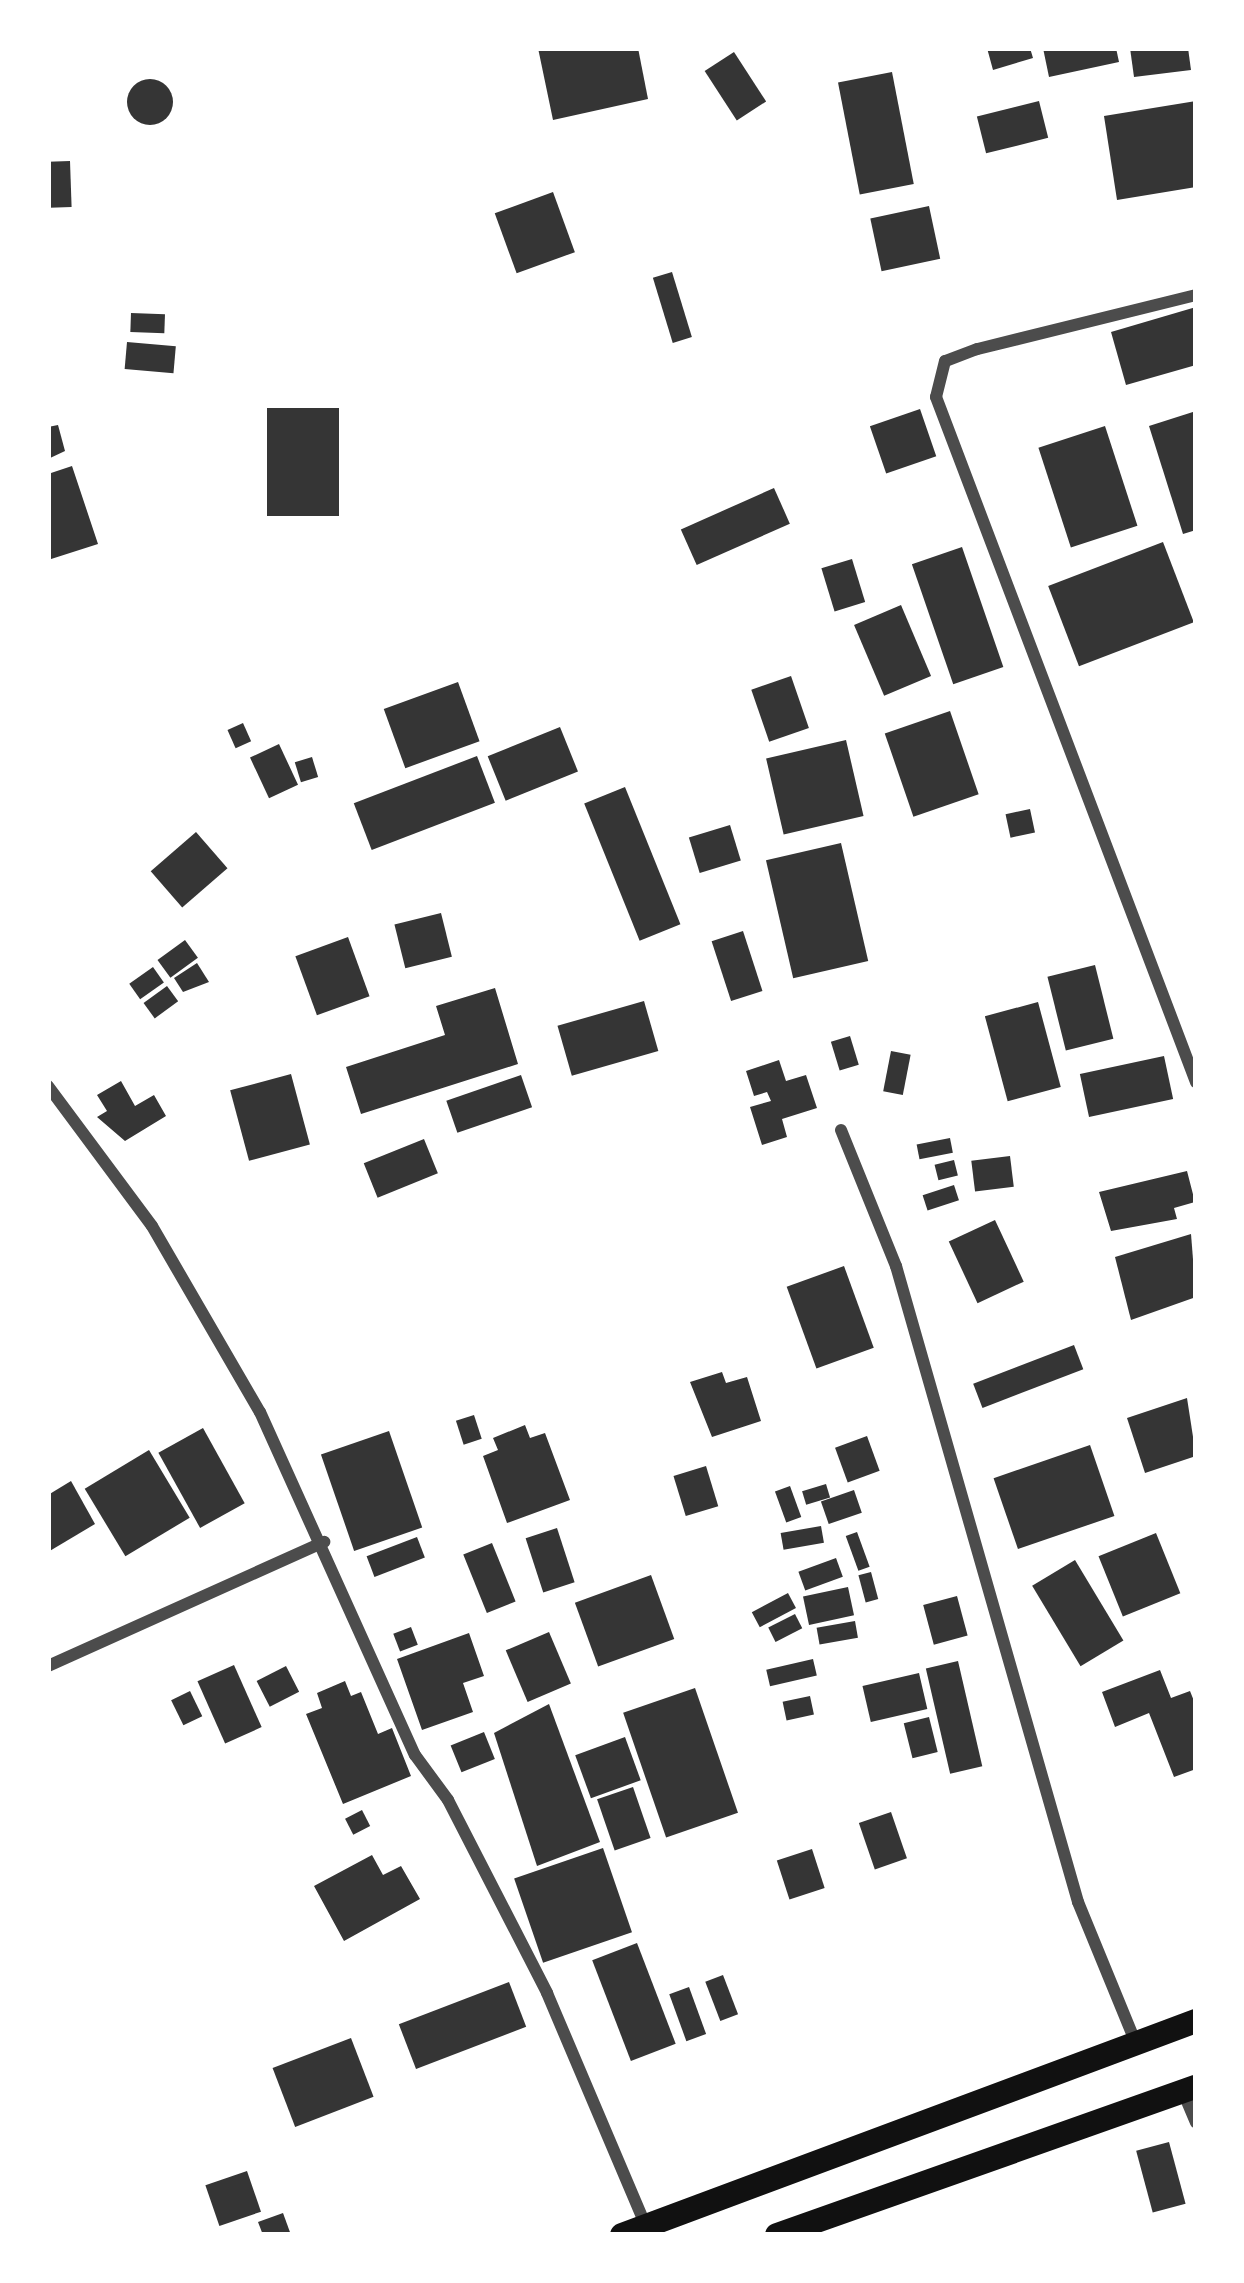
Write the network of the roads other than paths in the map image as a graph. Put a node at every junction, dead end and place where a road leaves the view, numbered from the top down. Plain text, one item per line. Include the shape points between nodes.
1 (1196, 295) edge
2 (1196, 1082) edge
3 (48, 1087) edge
4 (841, 1130) dead end
5 (324, 1542) junction
6 (48, 1666) edge
7 (1196, 2021) edge
8 (1135, 2042) junction
9 (1189, 2090) edge
10 (1196, 2122) edge
11 (634, 2231) edge
12 (790, 2232) edge

1 - 2 street via 945,361 936,397
3 - 5 street via 152,1226
4 - 8 street via 896,1266 1078,1902
5 - 6 street
5 - 11 street via 416,1755 448,1800 547,1993
7 - 8 main road
8 - 11 main road
9 - 10 street
9 - 12 main road

